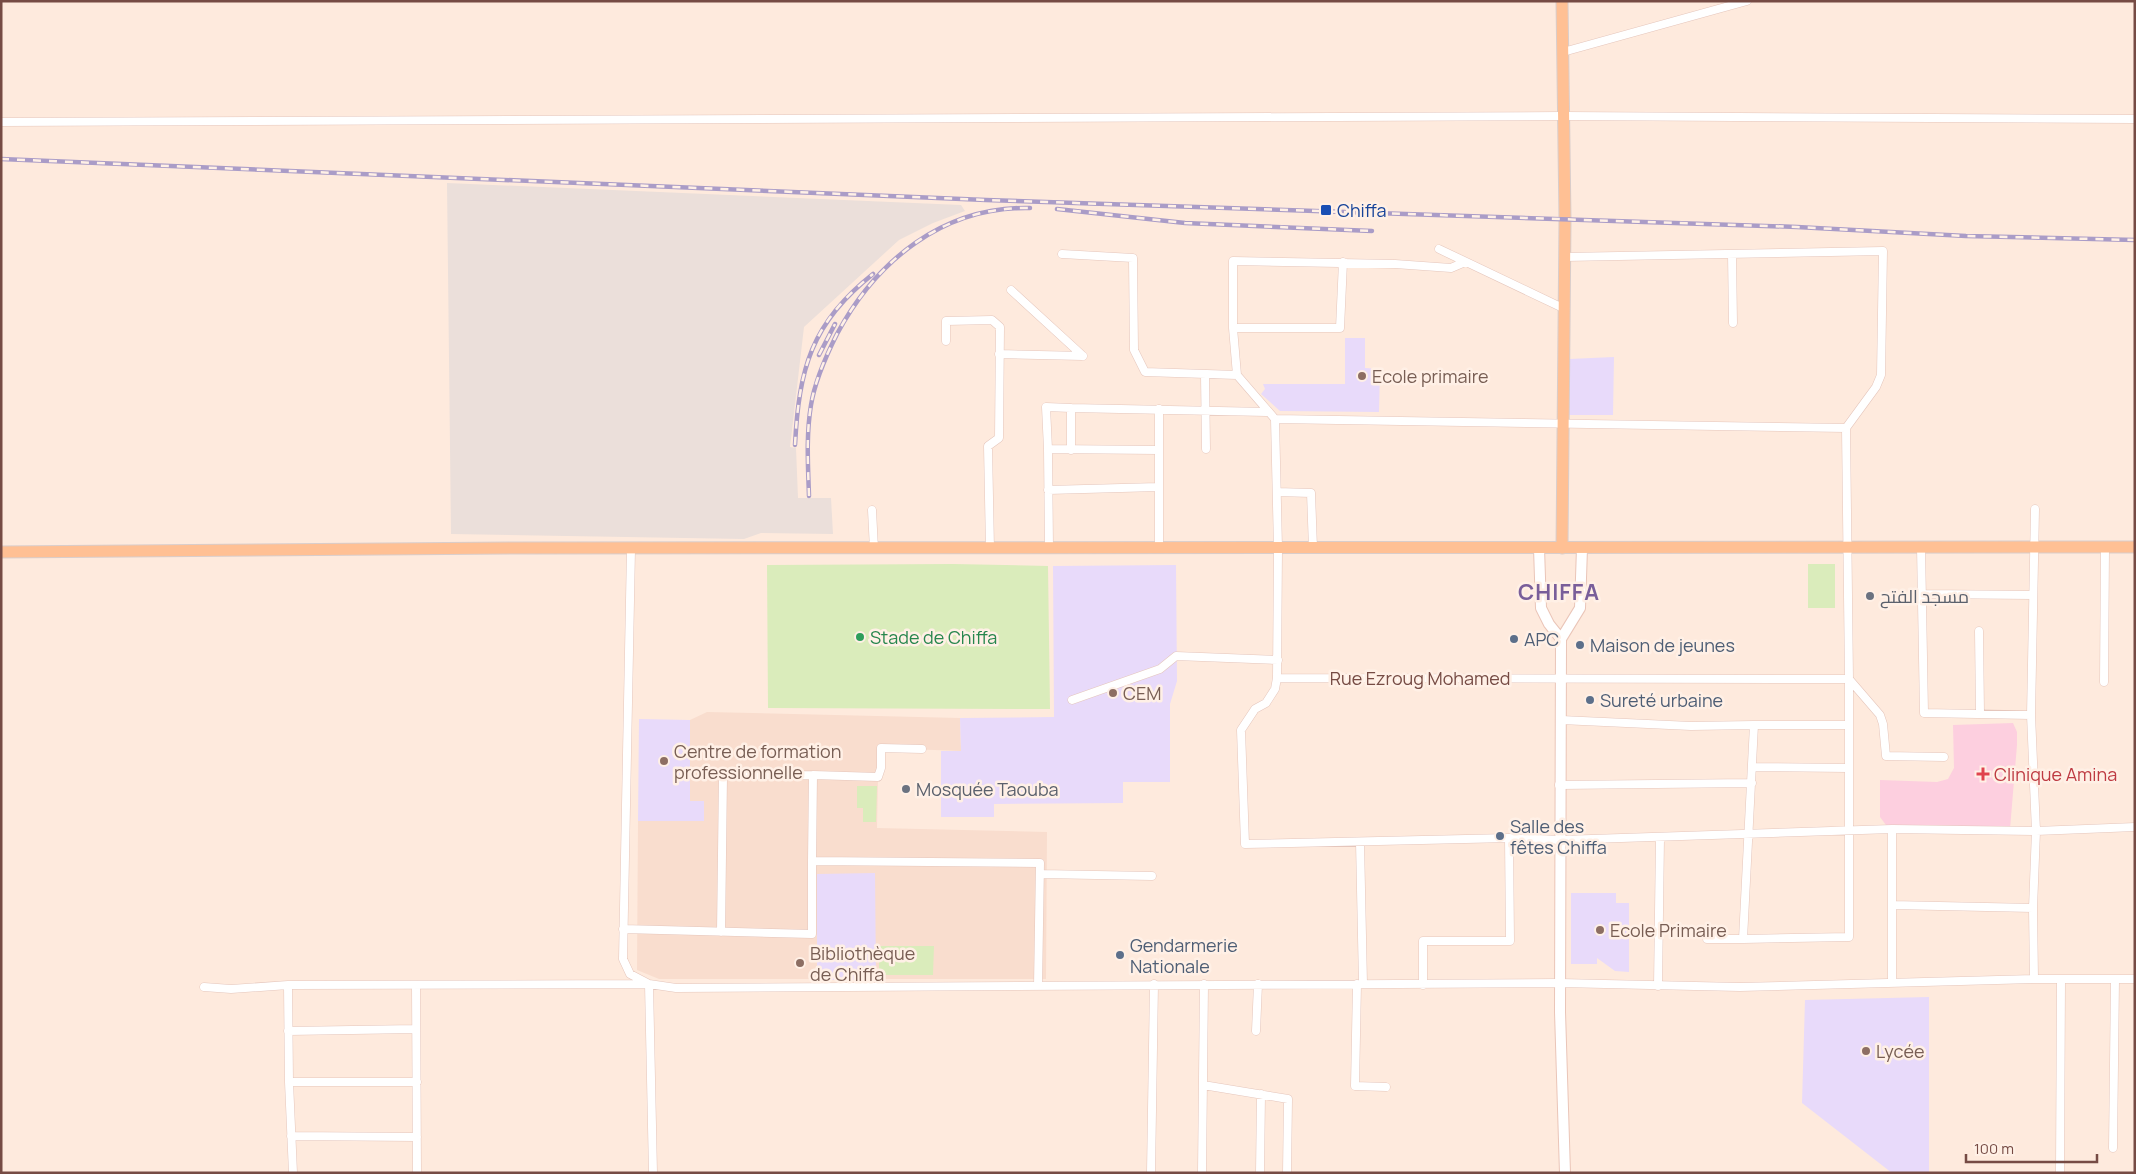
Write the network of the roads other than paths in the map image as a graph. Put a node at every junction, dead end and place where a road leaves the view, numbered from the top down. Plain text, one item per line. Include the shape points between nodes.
1 (1562, 1) edge
2 (1747, 1) edge
3 (1563, 52) junction
4 (1563, 116) junction
5 (2135, 119) edge
6 (1, 122) edge
7 (1439, 249) dead end
8 (1062, 254) dead end
9 (1732, 254) junction
10 (1565, 257) junction
11 (1343, 262) junction
12 (1465, 262) junction
13 (1011, 290) dead end
14 (1565, 309) junction
15 (1734, 323) dead end
16 (1233, 328) junction
17 (946, 341) dead end
18 (999, 354) junction
19 (1205, 375) junction
20 (1237, 376) junction
21 (1072, 408) junction
22 (1159, 409) junction
23 (1206, 410) junction
24 (1267, 412) junction
25 (1275, 419) junction
26 (1562, 425) junction
27 (1846, 428) junction
28 (1048, 449) junction
29 (1206, 449) dead end
30 (1072, 450) junction
31 (1159, 450) junction
32 (1158, 487) junction
33 (1048, 490) junction
34 (1277, 492) junction
35 (2035, 508) dead end
36 (872, 510) dead end
37 (1921, 547) junction
38 (2034, 547) junction
39 (2105, 547) junction
40 (2135, 547) edge
41 (631, 548) junction
42 (1049, 548) junction
43 (1159, 548) junction
44 (1278, 548) junction
45 (1313, 548) junction
46 (1540, 548) junction
47 (1562, 548) junction
48 (1582, 548) junction
49 (1847, 548) junction
50 (874, 549) junction
51 (990, 549) junction
52 (1, 552) edge
53 (1922, 594) junction
54 (2033, 595) junction
55 (1979, 631) dead end
56 (1561, 639) junction
57 (1278, 660) junction
58 (1277, 678) junction
59 (1562, 678) junction
60 (1849, 679) junction
61 (2104, 682) dead end
62 (1072, 700) dead end
63 (1980, 714) junction
64 (2031, 715) junction
65 (1561, 720) junction
66 (1754, 725) junction
67 (1848, 725) junction
68 (922, 749) dead end
69 (1944, 757) dead end
70 (1753, 767) junction
71 (1848, 768) junction
72 (813, 775) junction
73 (1752, 783) junction
74 (1559, 785) junction
75 (2135, 827) edge
76 (1892, 829) junction
77 (1848, 831) junction
78 (2036, 831) junction
79 (1750, 834) junction
80 (1509, 838) junction
81 (1660, 838) junction
82 (1561, 840) junction
83 (1360, 842) junction
84 (812, 861) junction
85 (1040, 874) junction
86 (1152, 876) dead end
87 (1892, 905) junction
88 (2033, 908) junction
89 (623, 929) junction
90 (721, 932) junction
91 (1707, 939) dead end
92 (1743, 939) junction
93 (2034, 979) junction
94 (2061, 979) junction
95 (2115, 979) junction
96 (2135, 979) edge
97 (1560, 983) junction
98 (1892, 983) junction
99 (649, 984) junction
100 (1154, 984) junction
101 (1204, 984) junction
102 (1258, 984) junction
103 (1360, 984) junction
104 (288, 985) junction
105 (416, 985) junction
106 (1423, 985) junction
107 (1038, 986) junction
108 (1658, 986) junction
109 (204, 987) dead end
110 (416, 1030) junction
111 (288, 1031) junction
112 (1256, 1031) dead end
113 (289, 1082) junction
114 (417, 1082) junction
115 (1203, 1085) junction
116 (1386, 1087) dead end
117 (1261, 1094) junction
118 (291, 1136) junction
119 (417, 1137) junction
120 (2113, 1148) dead end
121 (2060, 1172) edge
122 (293, 1173) edge
123 (417, 1173) edge
124 (653, 1173) edge
125 (1151, 1173) edge
126 (1202, 1173) edge
127 (1260, 1173) edge
128 (1287, 1173) edge
129 (1564, 1173) edge

1 - 3 main road
2 - 3 street
3 - 4 main road
4 - 5 street
4 - 6 street
4 - 10 main road
7 - 12 street
8 - 19 street via 1133,258 1134,350 1145,372
9 - 10 street
9 - 15 street
9 - 27 street via 1883,251 1881,375
10 - 14 main road
11 - 12 street via 1451,268
11 - 16 street via 1340,328
11 - 16 street via 1233,261
12 - 14 street
13 - 18 street via 1083,356
14 - 26 main road
16 - 20 street
17 - 18 street via 946,321 992,320 1000,327
18 - 51 street via 999,438 988,446
19 - 20 street
19 - 23 street
20 - 24 street
21 - 22 street
21 - 28 street via 1046,407
21 - 30 street
22 - 23 street
22 - 31 street
23 - 24 street
23 - 29 street
24 - 25 street
25 - 26 street
25 - 34 street
26 - 27 street
26 - 47 main road
27 - 49 street
28 - 30 street
28 - 33 street
30 - 31 street
31 - 32 street
32 - 33 street
32 - 43 street
33 - 42 street
34 - 44 street
34 - 45 street via 1311,493
35 - 38 street
36 - 50 street
37 - 38 main road
37 - 49 main road
37 - 53 street
38 - 39 main road
38 - 54 street
39 - 40 main road
39 - 61 street
41 - 50 main road
41 - 52 main road
41 - 89 street
42 - 43 main road
42 - 51 main road
43 - 44 main road
44 - 45 main road
44 - 57 street
45 - 46 main road
46 - 47 main road
46 - 56 main road via 1541,608
47 - 48 main road
48 - 49 main road
48 - 56 main road via 1580,608
49 - 60 street
50 - 51 main road
53 - 54 street
53 - 63 street via 1924,713
54 - 64 street
55 - 63 street
56 - 59 main road
57 - 58 street
57 - 62 street via 1176,656 1160,669
58 - 59 street, Rue Ezroug Mohamed
58 - 83 street via 1275,689 1266,703 1255,709 1241,730 1245,844
59 - 60 street, Rue Ezroug Mohamed
59 - 65 main road
60 - 67 street
60 - 69 street via 1880,715 1886,756
63 - 64 street
64 - 78 street
65 - 66 street via 1691,726
65 - 74 main road
66 - 67 street
66 - 70 street
67 - 71 street
68 - 72 street via 881,748 878,777
70 - 71 street
70 - 73 street
71 - 77 street
72 - 84 street
72 - 90 street via 723,776
73 - 74 street
73 - 79 street
74 - 82 main road
75 - 78 street
76 - 77 street
76 - 78 street
76 - 87 street
77 - 79 street
77 - 92 street via 1849,937
78 - 88 street
79 - 81 street
79 - 92 street
80 - 82 street
80 - 83 street
80 - 106 street via 1510,941 1423,941
81 - 82 street
81 - 108 street
82 - 97 main road
83 - 103 street
84 - 85 street via 1040,863
84 - 90 street via 812,934
85 - 86 street
85 - 107 street
87 - 88 street
87 - 98 street
88 - 93 street
89 - 90 street
89 - 99 street via 623,959 630,974
91 - 92 street
93 - 94 street
93 - 98 street
94 - 95 street
94 - 121 street
95 - 96 street
95 - 120 street
97 - 106 street
97 - 108 street
97 - 129 main road
98 - 108 street
99 - 105 street
99 - 107 street via 676,988
99 - 124 street
100 - 101 street
100 - 107 street
100 - 125 street
101 - 102 street
101 - 115 street
102 - 103 street
102 - 112 street
103 - 106 street
103 - 116 street via 1355,1086
104 - 105 street
104 - 109 street via 231,989
104 - 111 street
105 - 110 street
110 - 111 street
110 - 114 street
111 - 113 street
113 - 114 street
113 - 118 street
114 - 119 street
115 - 117 street
115 - 126 street
117 - 127 street
117 - 128 street via 1288,1099
118 - 119 street
118 - 122 street
119 - 123 street

